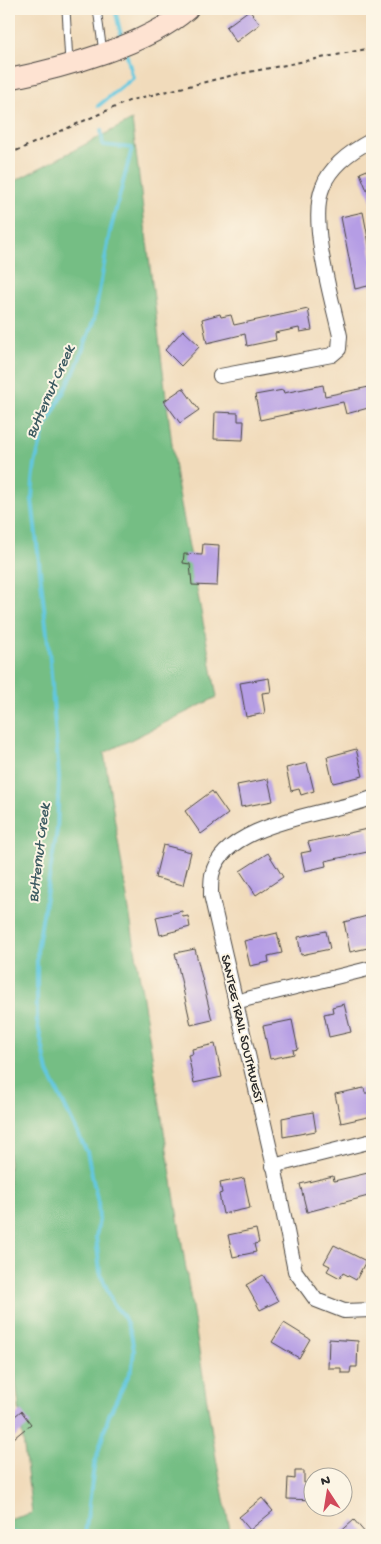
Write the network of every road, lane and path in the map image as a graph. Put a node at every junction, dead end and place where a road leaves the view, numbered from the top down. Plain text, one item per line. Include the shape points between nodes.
1 (66, 9) edge
2 (97, 9) edge
3 (188, 9) edge
4 (372, 48) edge
5 (104, 52) junction
6 (69, 65) junction
7 (9, 79) edge
8 (372, 140) edge
9 (9, 154) edge
10 (220, 376) dead end
11 (372, 798) edge
12 (372, 968) edge
13 (234, 1002) junction
14 (372, 1141) edge
15 (273, 1166) junction
16 (372, 1310) edge

1 - 6 lane
2 - 5 lane
3 - 5 street via 174,21
4 - 9 path via 234,74 131,100
5 - 6 street
6 - 7 street
8 - 10 street via 328,174 319,201 320,240 340,336 339,349 332,356
11 - 13 street, SANTEE TRAIL SOUTHWEST via 276,823 251,833 221,857 212,874 211,895
12 - 13 street
13 - 15 street, SANTEE TRAIL SOUTHWEST
14 - 15 street
15 - 16 street, SANTEE TRAIL SOUTHWEST via 295,1271 302,1284 316,1300 344,1311

